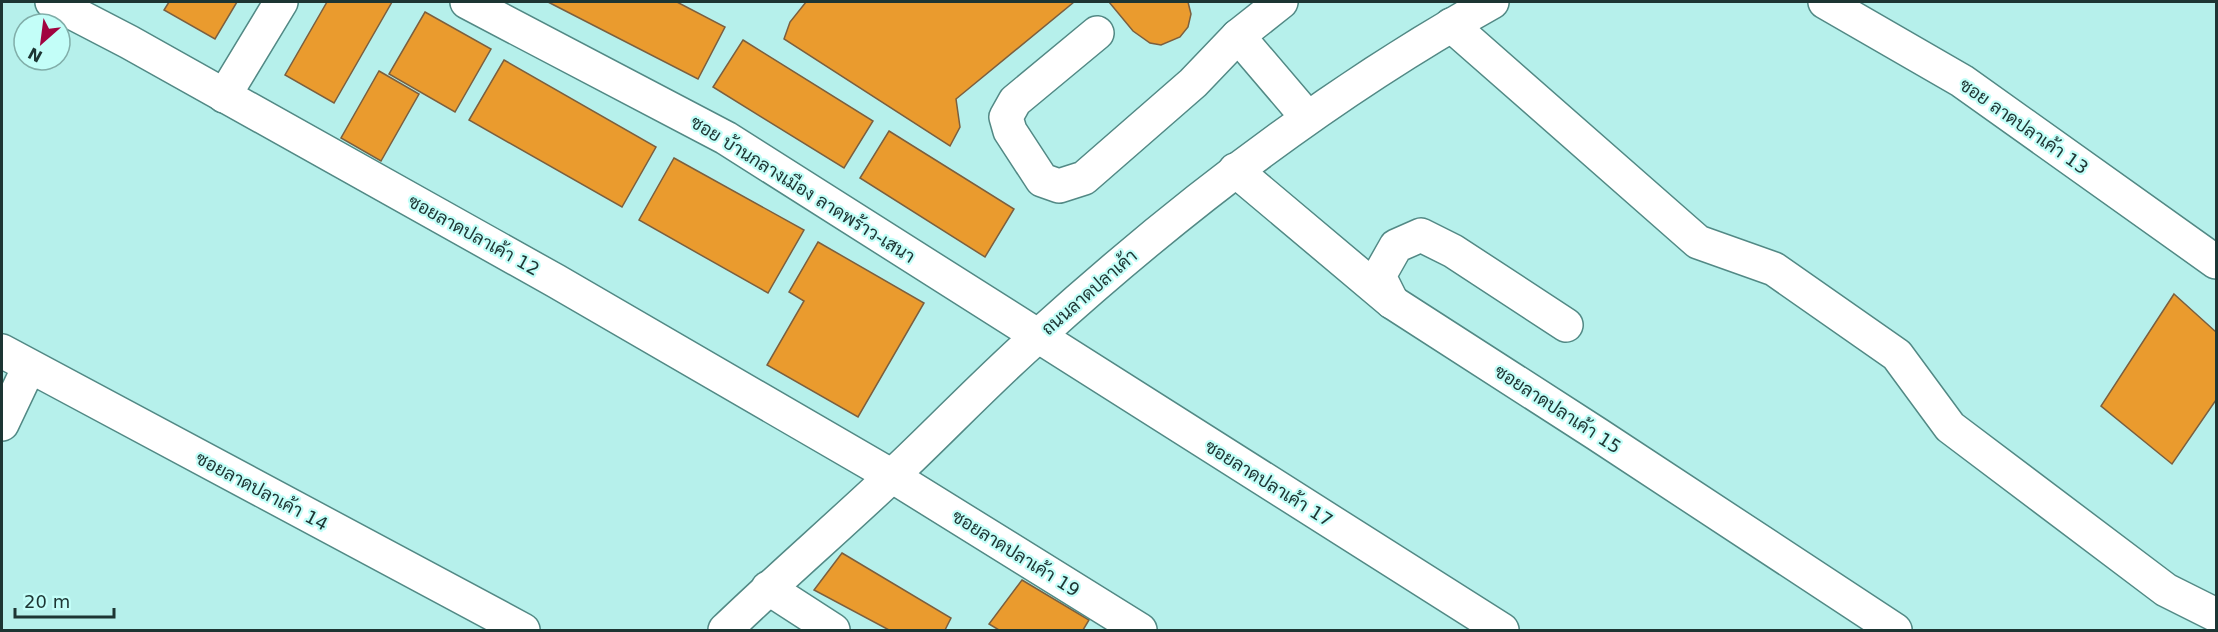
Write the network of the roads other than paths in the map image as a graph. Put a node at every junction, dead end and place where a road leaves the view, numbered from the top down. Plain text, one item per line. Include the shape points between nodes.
1 (52, 2) edge
2 (281, 2) edge
3 (467, 2) edge
4 (1281, 2) edge
5 (1492, 2) edge
6 (1825, 2) edge
7 (1450, 25) junction
8 (1096, 33) dead end
9 (1238, 36) junction
10 (224, 96) junction
11 (1307, 117) junction
12 (1235, 170) junction
13 (2217, 262) edge
14 (1392, 302) junction
15 (1566, 325) dead end
16 (1037, 336) junction
17 (15, 359) edge
18 (2, 424) edge
19 (892, 476) junction
20 (768, 588) junction
21 (2217, 615) edge
22 (523, 630) edge
23 (725, 630) edge
24 (834, 630) edge
25 (1140, 630) edge
26 (1502, 630) edge
27 (1895, 630) edge

1 - 10 street, ซอยลาดปลาเค้า 12
2 - 10 street
3 - 16 street, ซอย บ้านกลางเมือง ลาดพร้าว-เสนา via 726,138
4 - 9 street
5 - 7 street, ถนนลาดปลาเค้า
6 - 13 street, ซอย ลาดปลาเค้า 13 via 1962,81
7 - 11 street, ถนนลาดปลาเค้า
7 - 21 street via 1698,242 1774,269 1897,355 1950,427 2166,590
8 - 9 street via 1015,101 1006,117 1010,131 1042,180 1059,186 1084,178 1107,159 1193,83
9 - 11 street
10 - 19 street, ซอยลาดปลาเค้า 12 via 556,281
11 - 12 street, ถนนลาดปลาเค้า
12 - 14 street, ซอยลาดปลาเค้า 15
12 - 16 street, ถนนลาดปลาเค้า
14 - 15 street via 1379,276 1396,246 1421,235 1453,251
14 - 27 street, ซอยลาดปลาเค้า 15
16 - 19 street, ถนนลาดปลาเค้า
16 - 26 street, ซอยลาดปลาเค้า 17
17 - 18 street
17 - 22 street, ซอยลาดปลาเค้า 14
19 - 20 street, ถนนลาดปลาเค้า
19 - 25 street, ซอยลาดปลาเค้า 19
20 - 23 street, ถนนลาดปลาเค้า
20 - 24 street

